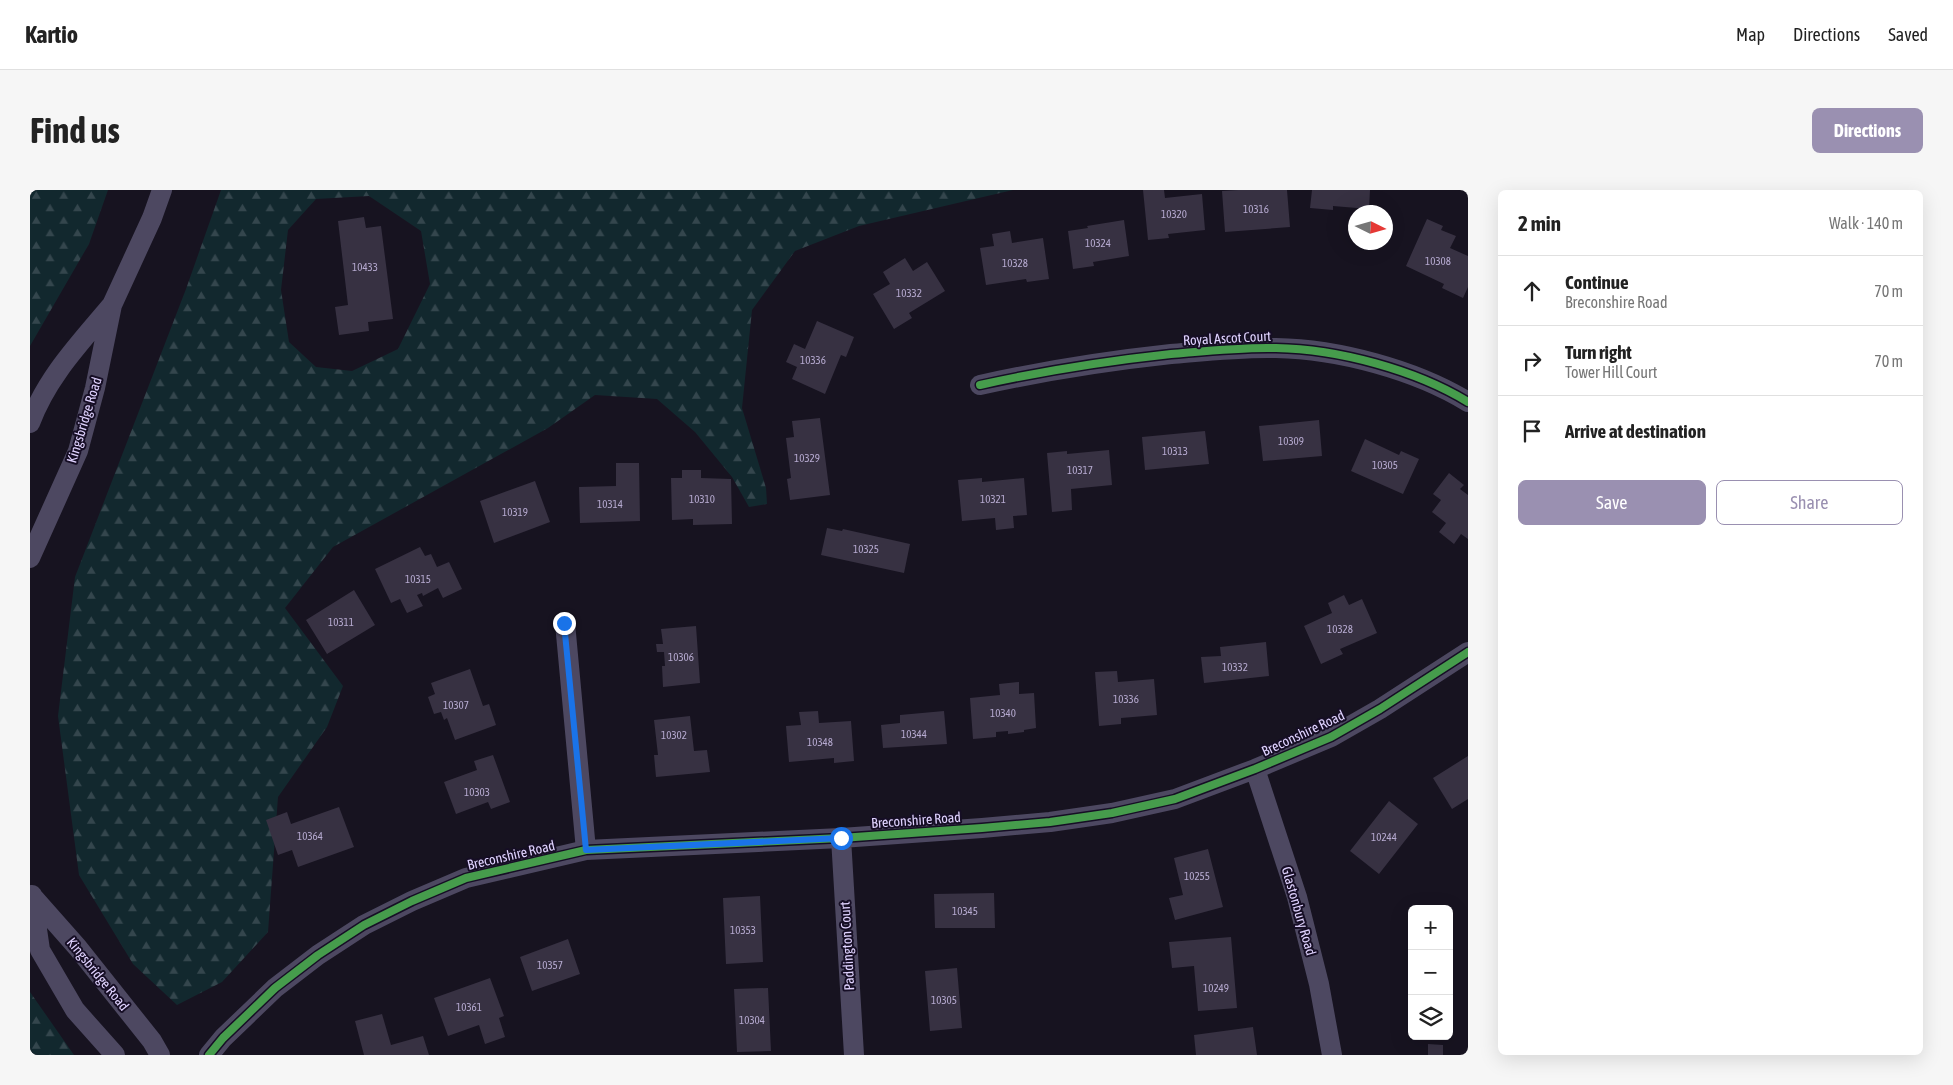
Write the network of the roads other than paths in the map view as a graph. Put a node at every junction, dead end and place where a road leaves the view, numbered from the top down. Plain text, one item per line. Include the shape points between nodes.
1 (162, 190) edge
2 (112, 305) junction
3 (980, 385) dead end
4 (1468, 402) edge
5 (30, 423) edge
6 (30, 558) edge
7 (564, 623) dead end
8 (1468, 652) edge
9 (1255, 769) junction
10 (841, 838) junction
11 (586, 850) junction
12 (31, 892) edge
13 (115, 1055) edge
14 (160, 1055) edge
15 (210, 1055) edge
16 (854, 1055) edge
17 (1332, 1055) edge

1 - 2 street, Kingsbridge Road
2 - 5 street, Kingsbridge Road via 57,371
2 - 6 street, Kingsbridge Road via 96,388 78,451
3 - 4 street, Royal Ascot Court via 1047,370 1124,359 1232,348 1278,348 1321,352 1369,362 1411,376
7 - 11 street
8 - 9 street, Breconshire Road via 1331,737
9 - 10 street, Breconshire Road via 1175,799 1112,812 1050,822
9 - 17 street, Glastonbury Road via 1297,897 1319,984
10 - 11 street, Breconshire Road
10 - 16 street, Paddington Court
11 - 15 street, Breconshire Road via 466,878 364,924 275,988 222,1038
12 - 13 street, Kingsbridge Road via 40,950 75,1010
12 - 14 street, Kingsbridge Road

